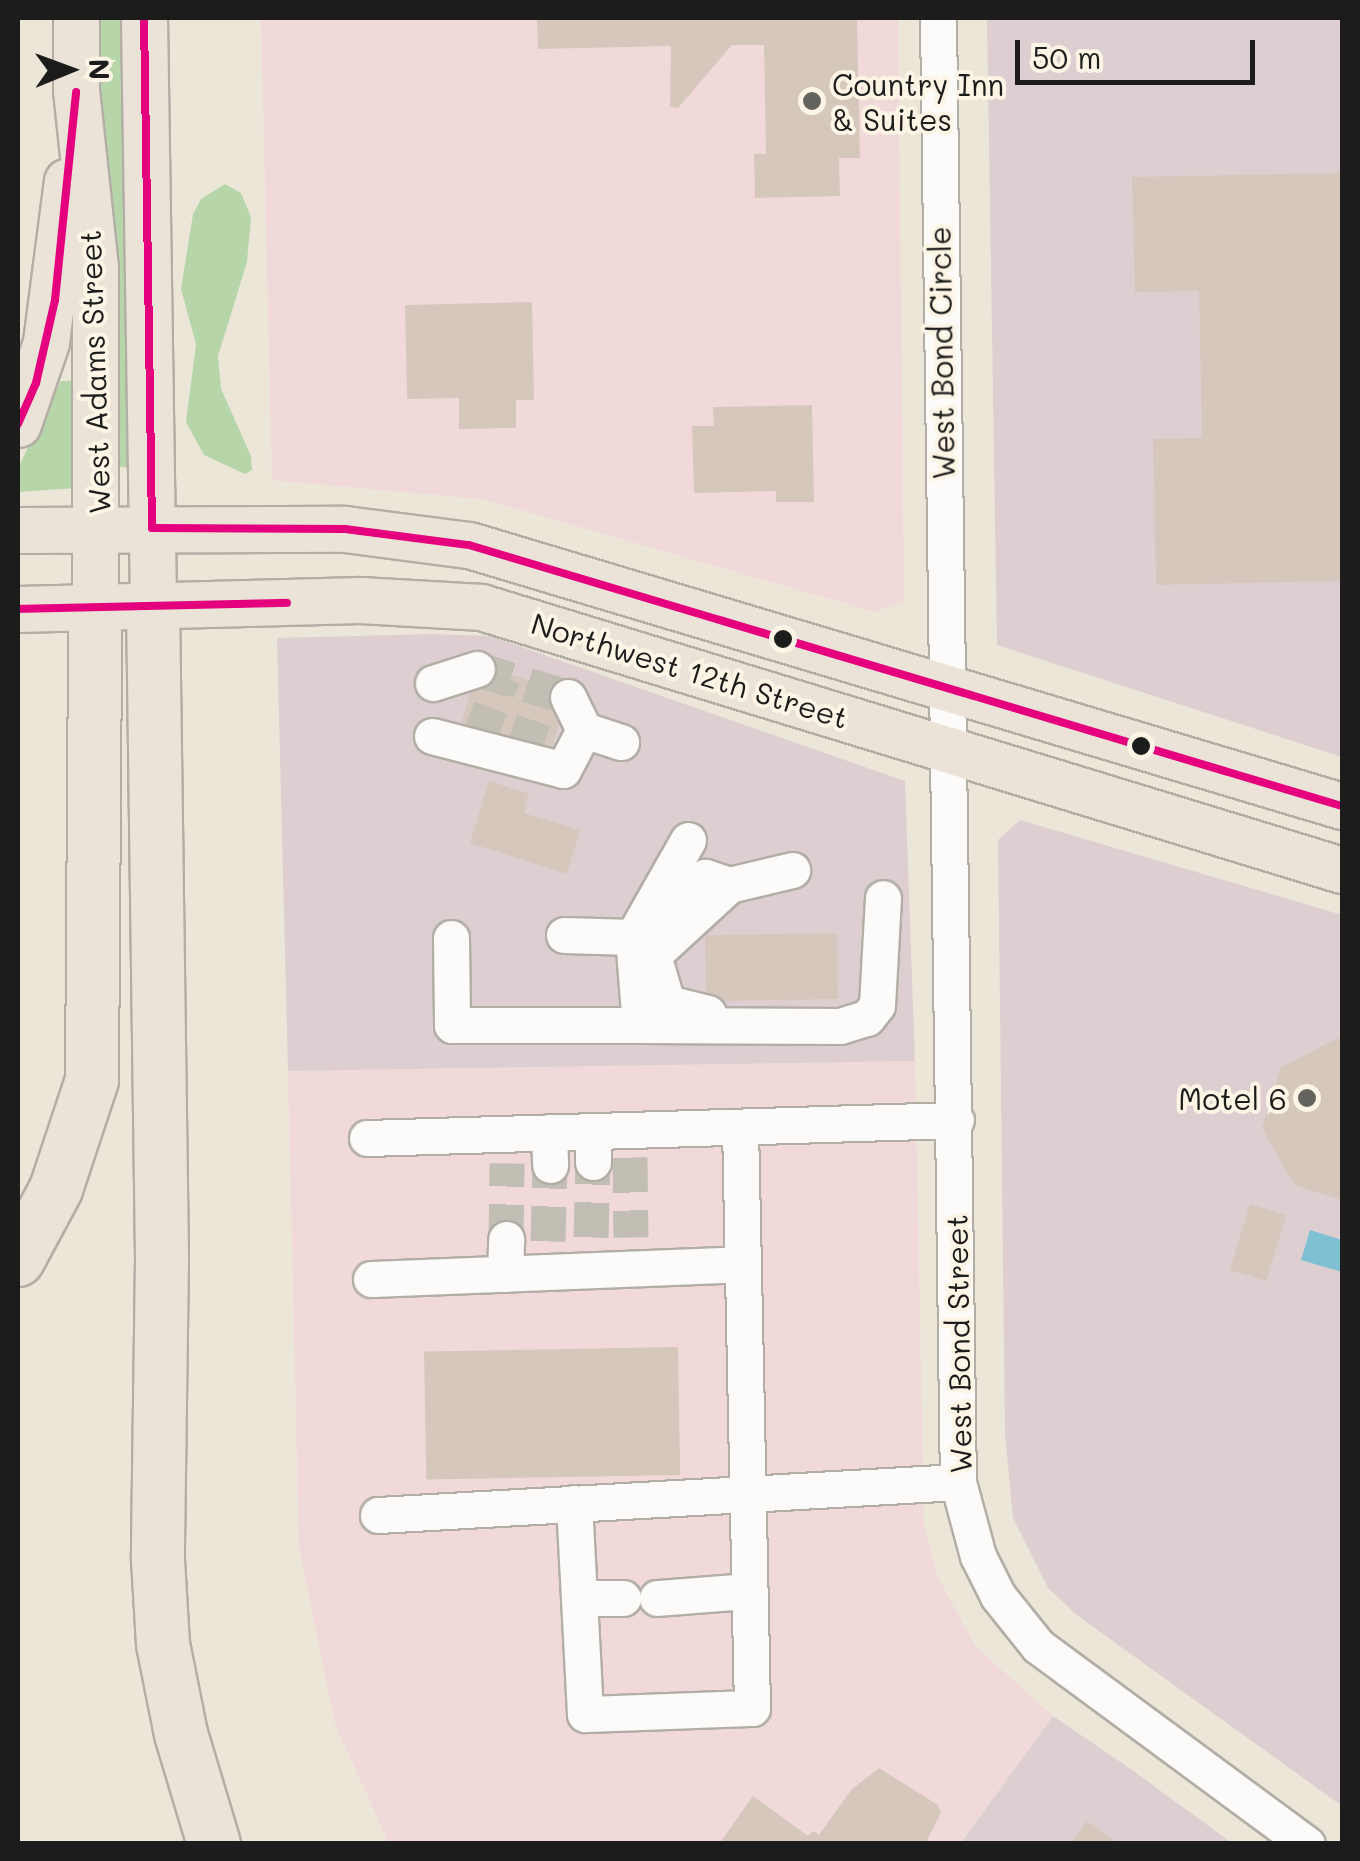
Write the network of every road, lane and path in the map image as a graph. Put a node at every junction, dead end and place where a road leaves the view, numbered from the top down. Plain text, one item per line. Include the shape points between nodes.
1 (76, 18) edge
2 (144, 18) edge
3 (938, 18) edge
4 (76, 90) junction
5 (18, 424) edge
6 (152, 528) junction
7 (98, 529) junction
8 (18, 530) edge
9 (153, 605) junction
10 (94, 608) junction
11 (18, 609) edge
12 (477, 669) tunnel mouth
13 (433, 683) dead end
14 (949, 688) junction
15 (568, 696) tunnel mouth
16 (584, 730) junction
17 (432, 736) dead end
18 (622, 742) dead end
19 (951, 750) junction
20 (1342, 806) edge
21 (688, 840) dead end
22 (792, 870) dead end
23 (1342, 870) edge
24 (883, 898) dead end
25 (564, 935) dead end
26 (450, 938) dead end
27 (643, 946) junction
28 (850, 1023) junction
29 (640, 1025) junction
30 (956, 1120) junction
31 (740, 1126) junction
32 (368, 1138) dead end
33 (18, 1260) edge
34 (742, 1264) junction
35 (372, 1280) dead end
36 (958, 1482) junction
37 (744, 1494) junction
38 (574, 1504) junction
39 (378, 1514) dead end
40 (748, 1591) junction
41 (579, 1598) junction
42 (214, 1844) edge
43 (1307, 1844) edge

1 - 4 main road, West Adams Street
2 - 6 main road, West Adams Street
3 - 14 street, West Bond Circle
4 - 5 main road via 55,300 36,384
4 - 7 main road, West Adams Street via 95,268
6 - 7 main road, Northwest 12th Street
6 - 9 main road, West Adams Street
6 - 14 main road, Northwest 12th Street via 345,528 469,544
7 - 8 main road, Northwest 12th Street
7 - 10 main road, West Adams Street
9 - 10 main road, Northwest 12th Street
9 - 19 main road, Northwest 12th Street via 361,600 482,607
9 - 42 highway via 162,1259 158,1560 170,1680
10 - 11 main road, Northwest 12th Street
10 - 33 highway via 92,1080 56,1189
12 - 13 street
14 - 19 street, West Bond Street
14 - 20 main road, Northwest 12th Street
15 - 16 street
16 - 17 street via 563,770
16 - 18 street
19 - 23 main road, Northwest 12th Street
19 - 30 street, West Bond Street
21 - 27 street
22 - 27 street via 729,886 705,877 672,901
24 - 28 street via 877,1005 868,1018
25 - 27 street
26 - 29 street via 452,1025
27 - 28 street via 668,1004 677,1010 821,1010
27 - 29 street
28 - 29 street
30 - 31 street
30 - 36 street, West Bond Street
31 - 32 street via 549,1148
31 - 34 street
34 - 35 street via 631,1253 505,1256
34 - 37 street
36 - 37 street
36 - 43 street, West Bond Street via 978,1556 998,1596 1038,1646
37 - 38 street
37 - 40 street
38 - 39 street
38 - 41 street
40 - 41 street
40 - 41 street via 752,1708 585,1714

